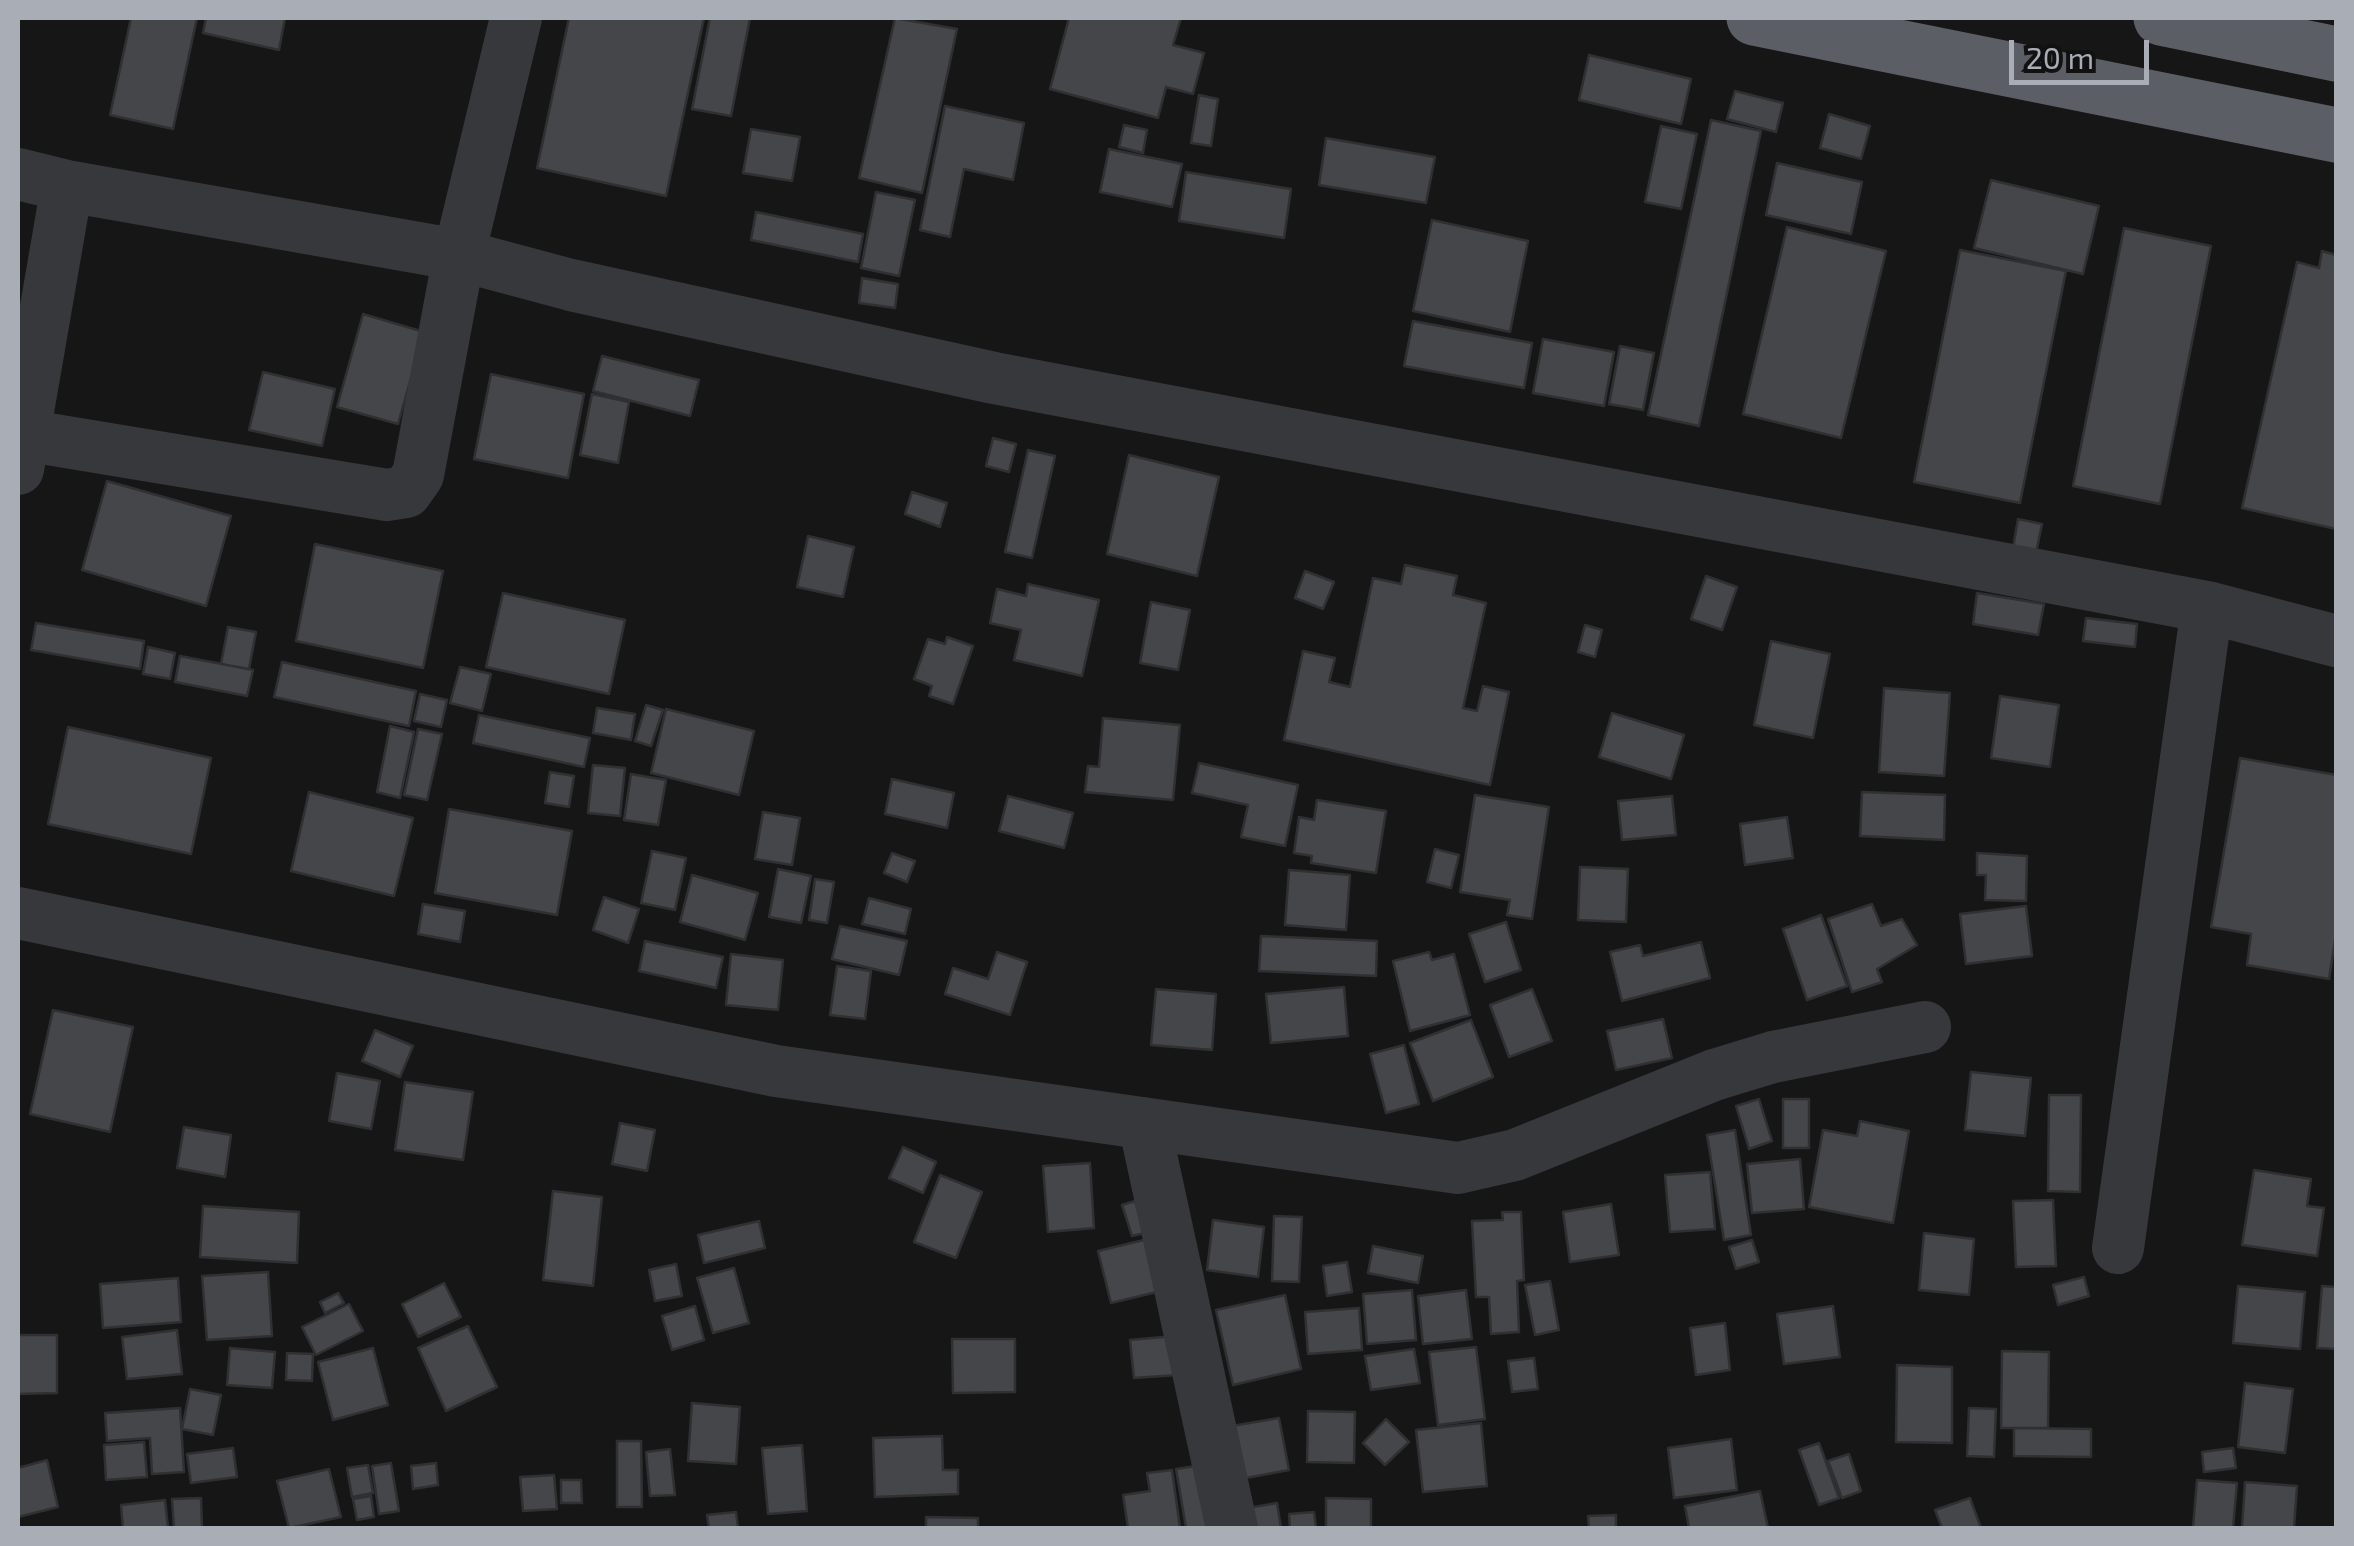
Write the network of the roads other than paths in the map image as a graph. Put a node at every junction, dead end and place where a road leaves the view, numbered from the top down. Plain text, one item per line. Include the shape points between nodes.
1 (516, 18) edge
2 (1754, 18) edge
3 (2162, 18) edge
4 (2319, 40) edge
5 (2336, 135) edge
6 (18, 174) edge
7 (67, 186) junction
8 (459, 255) junction
9 (21, 452) edge
10 (2207, 606) junction
11 (2336, 641) edge
12 (18, 913) edge
13 (1925, 1027) dead end
14 (1144, 1123) junction
15 (2118, 1248) dead end
16 (1232, 1528) edge

1 - 8 street
2 - 5 highway
3 - 4 highway
6 - 7 street
7 - 8 street
7 - 9 street
8 - 9 street via 418,475 406,492
8 - 10 street via 994,378
10 - 11 street
10 - 15 street
12 - 14 street via 776,1071
13 - 14 street via 1773,1057 1515,1155 1458,1168
14 - 16 street

